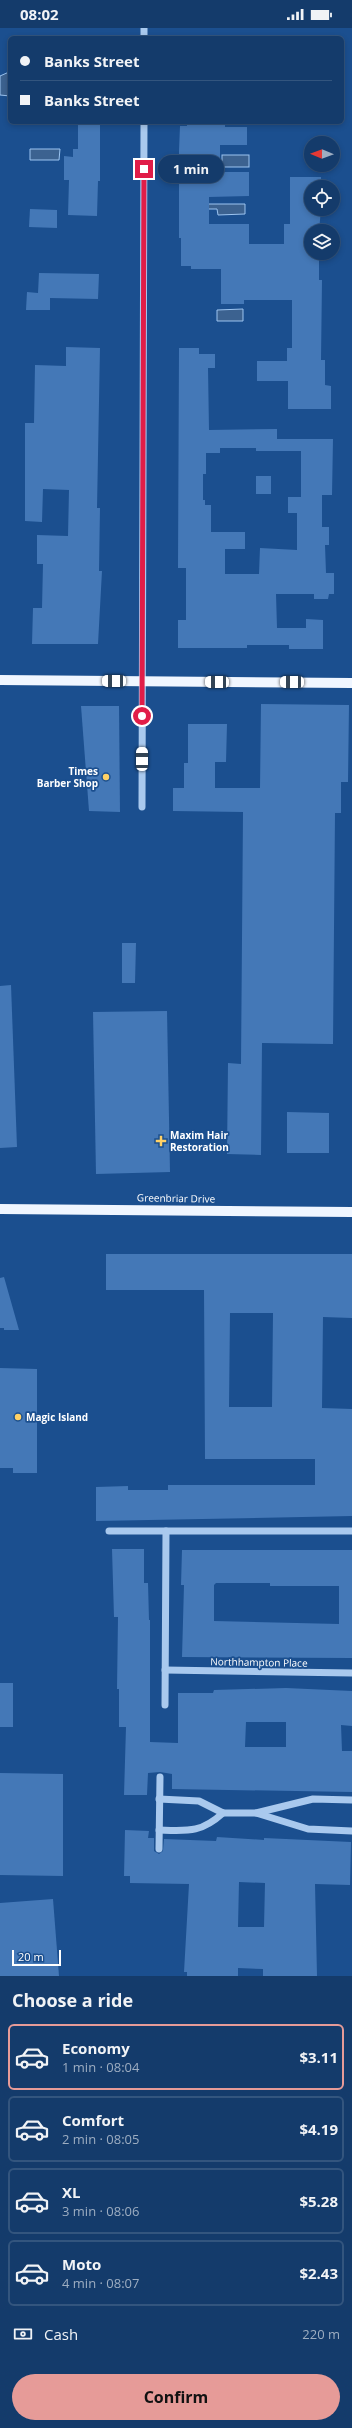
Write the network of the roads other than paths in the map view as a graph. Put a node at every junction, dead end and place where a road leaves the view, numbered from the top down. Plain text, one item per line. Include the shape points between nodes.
1 (144, 124) edge
2 (0, 680) edge
3 (142, 681) junction
4 (352, 683) edge
5 (142, 806) dead end
6 (0, 1209) edge
7 (352, 1212) edge
8 (109, 1531) dead end
9 (166, 1531) junction
10 (352, 1531) edge
11 (165, 1670) junction
12 (352, 1673) edge
13 (165, 1705) dead end
14 (160, 1777) dead end
15 (159, 1799) junction
16 (352, 1800) edge
17 (223, 1813) junction
18 (256, 1813) junction
19 (159, 1830) junction
20 (352, 1831) edge
21 (159, 1848) dead end

1 - 3 street
2 - 3 main road
3 - 4 main road
3 - 5 street
6 - 7 main road, Greenbriar Drive
8 - 9 street
9 - 10 street
9 - 11 street
11 - 12 street, Northhampton Place
11 - 13 street
14 - 15 street
15 - 17 street via 199,1800 211,1804
15 - 19 street
16 - 18 street via 313,1800
17 - 18 street
17 - 19 street via 202,1828 188,1831
18 - 20 street via 308,1829
19 - 21 street

